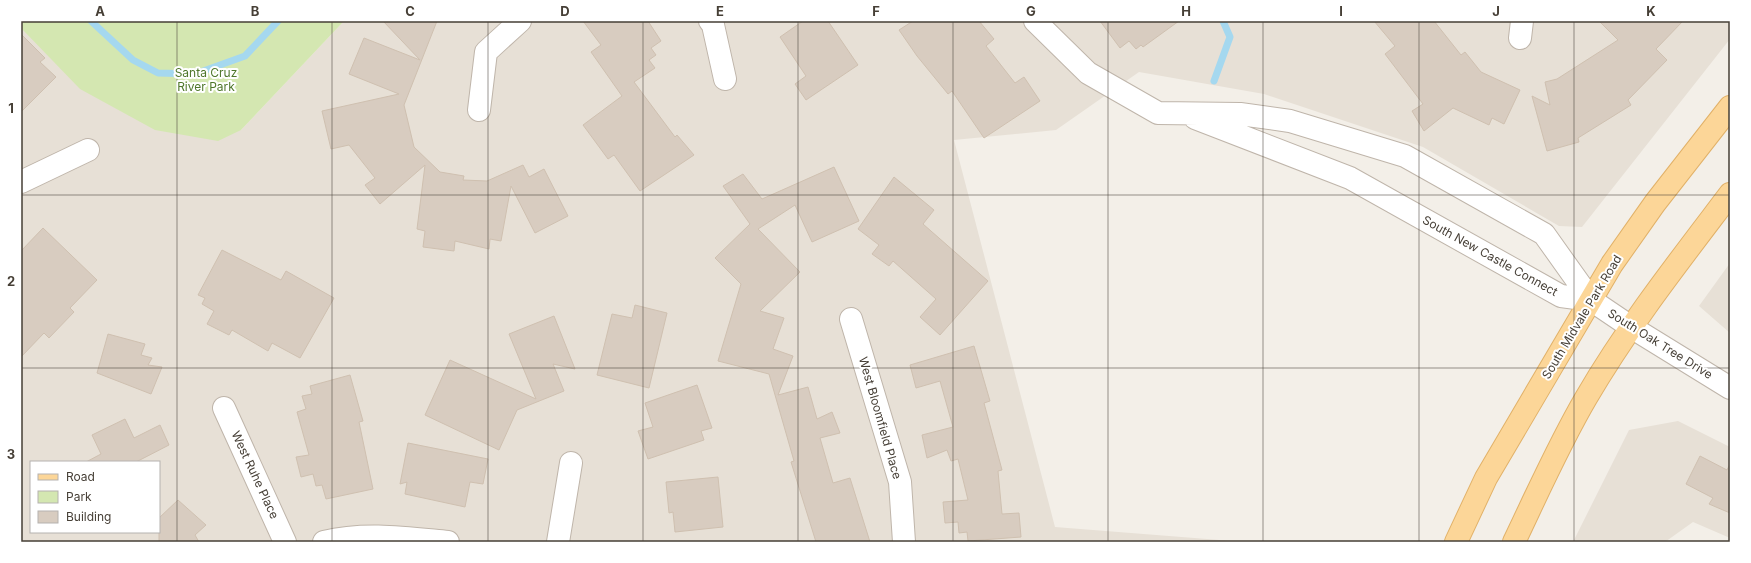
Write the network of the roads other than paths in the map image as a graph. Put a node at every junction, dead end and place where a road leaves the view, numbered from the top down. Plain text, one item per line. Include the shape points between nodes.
1 (520, 21) edge
2 (710, 21) edge
3 (1036, 21) edge
4 (725, 79) dead end
5 (1730, 107) edge
6 (479, 110) dead end
7 (1183, 114) junction
8 (88, 150) dead end
9 (21, 182) edge
10 (1730, 194) edge
11 (1591, 300) junction
12 (851, 319) dead end
13 (1631, 327) junction
14 (1730, 388) edge
15 (224, 408) dead end
16 (571, 463) dead end
17 (285, 542) edge
18 (324, 542) edge
19 (448, 542) edge
20 (558, 542) edge
21 (904, 542) edge
22 (1456, 542) edge
23 (1514, 542) edge

1 - 6 street via 486,52
2 - 4 street
3 - 7 street, South New Castle Connect via 1088,74 1158,113
5 - 11 main road, South Midvale Park Road via 1655,203 1612,264
7 - 11 street, South New Castle Connect via 1350,178 1561,296
7 - 11 street, South New Castle Connect via 1240,114 1290,121 1405,156 1544,234
8 - 9 street
10 - 13 main road
11 - 13 street, South Oak Tree Drive
11 - 22 main road, South Midvale Park Road via 1486,478
12 - 21 street, West Bloomfield Place via 900,482
13 - 14 street, South Oak Tree Drive
13 - 23 main road via 1605,366 1568,431
15 - 17 street, West Ruhe Place
16 - 20 street
18 - 19 street via 344,537 382,536

